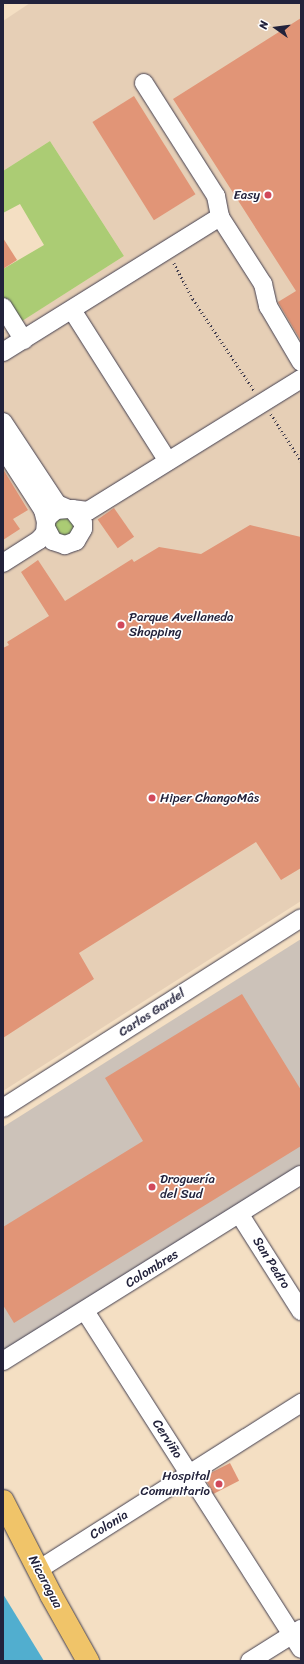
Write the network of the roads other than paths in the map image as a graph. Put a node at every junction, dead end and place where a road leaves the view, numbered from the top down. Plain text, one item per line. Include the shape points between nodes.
1 (144, 83) dead end
2 (220, 217) junction
3 (3, 307) edge
4 (72, 310) junction
5 (24, 340) junction
6 (3, 352) edge
7 (301, 362) edge
8 (301, 379) edge
9 (3, 422) edge
10 (3, 448) edge
11 (168, 461) junction
12 (77, 513) junction
13 (46, 533) junction
14 (3, 563) edge
15 (301, 918) edge
16 (3, 1108) edge
17 (301, 1175) edge
18 (240, 1215) junction
19 (84, 1311) junction
20 (301, 1311) edge
21 (3, 1361) edge
22 (301, 1403) edge
23 (190, 1474) junction
24 (3, 1501) edge
25 (38, 1570) junction
26 (298, 1638) edge
27 (88, 1661) edge
28 (250, 1661) edge

1 - 2 street via 216,196
2 - 4 street
2 - 7 street via 263,284 268,306
3 - 5 street
4 - 5 street
4 - 11 street
5 - 6 street
8 - 11 street
9 - 12 street via 57,504
10 - 13 street via 43,510
11 - 12 street
12 - 13 street via 51,513
12 - 13 street via 80,536 71,544 65,545
13 - 14 street
15 - 16 street, Carlos Gardel
17 - 18 street, Colombres
18 - 19 street, Colombres
18 - 20 street, San Pedro
19 - 21 street, Colombres
19 - 23 street, Cerviño
22 - 23 street, Colonia
23 - 25 street, Colonia
23 - 26 street, Cerviño
24 - 25 main road, Nicaragua
25 - 27 main road, Nicaragua
26 - 28 street

